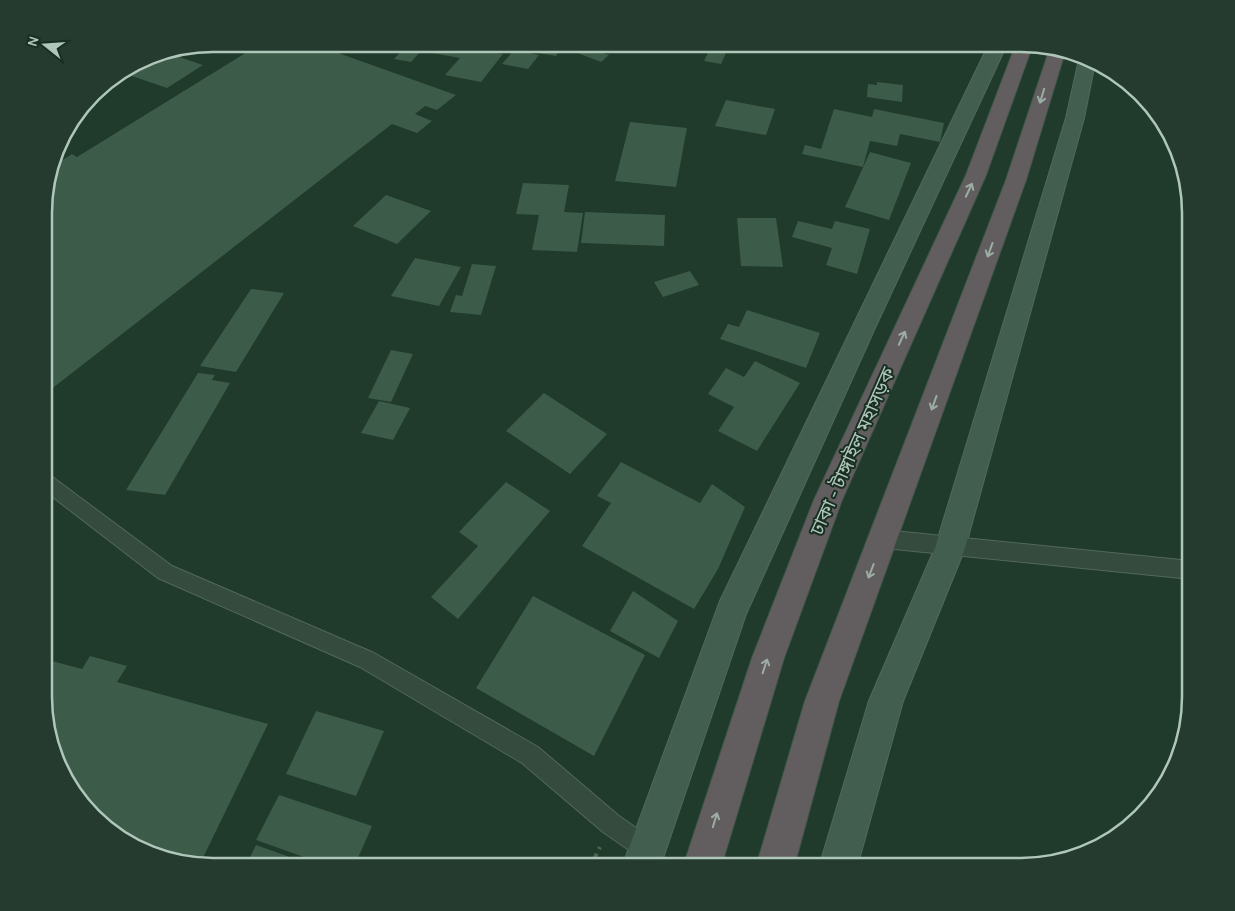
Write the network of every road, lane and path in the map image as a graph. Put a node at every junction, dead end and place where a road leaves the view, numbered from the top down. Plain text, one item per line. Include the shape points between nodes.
1 (994, 53) edge
2 (1022, 53) edge
3 (1055, 56) edge
4 (1085, 66) edge
5 (53, 487) edge
6 (884, 538) junction
7 (950, 548) junction
8 (1182, 569) edge
9 (644, 858) edge
10 (705, 858) edge
11 (778, 858) edge
12 (841, 858) edge

1 - 9 main road via 731,612
10 -> 2 highway, ঢাকা - টাঙ্গাইল মহাসড়ক via 768,658 828,500 976,175
3 -> 6 highway via 1016,180
4 - 7 main road via 1075,118
5 - 9 lane via 165,572 367,660 530,755 611,824
6 - 7 lane
6 -> 11 highway via 822,701
7 - 8 lane
7 - 12 main road via 886,701

